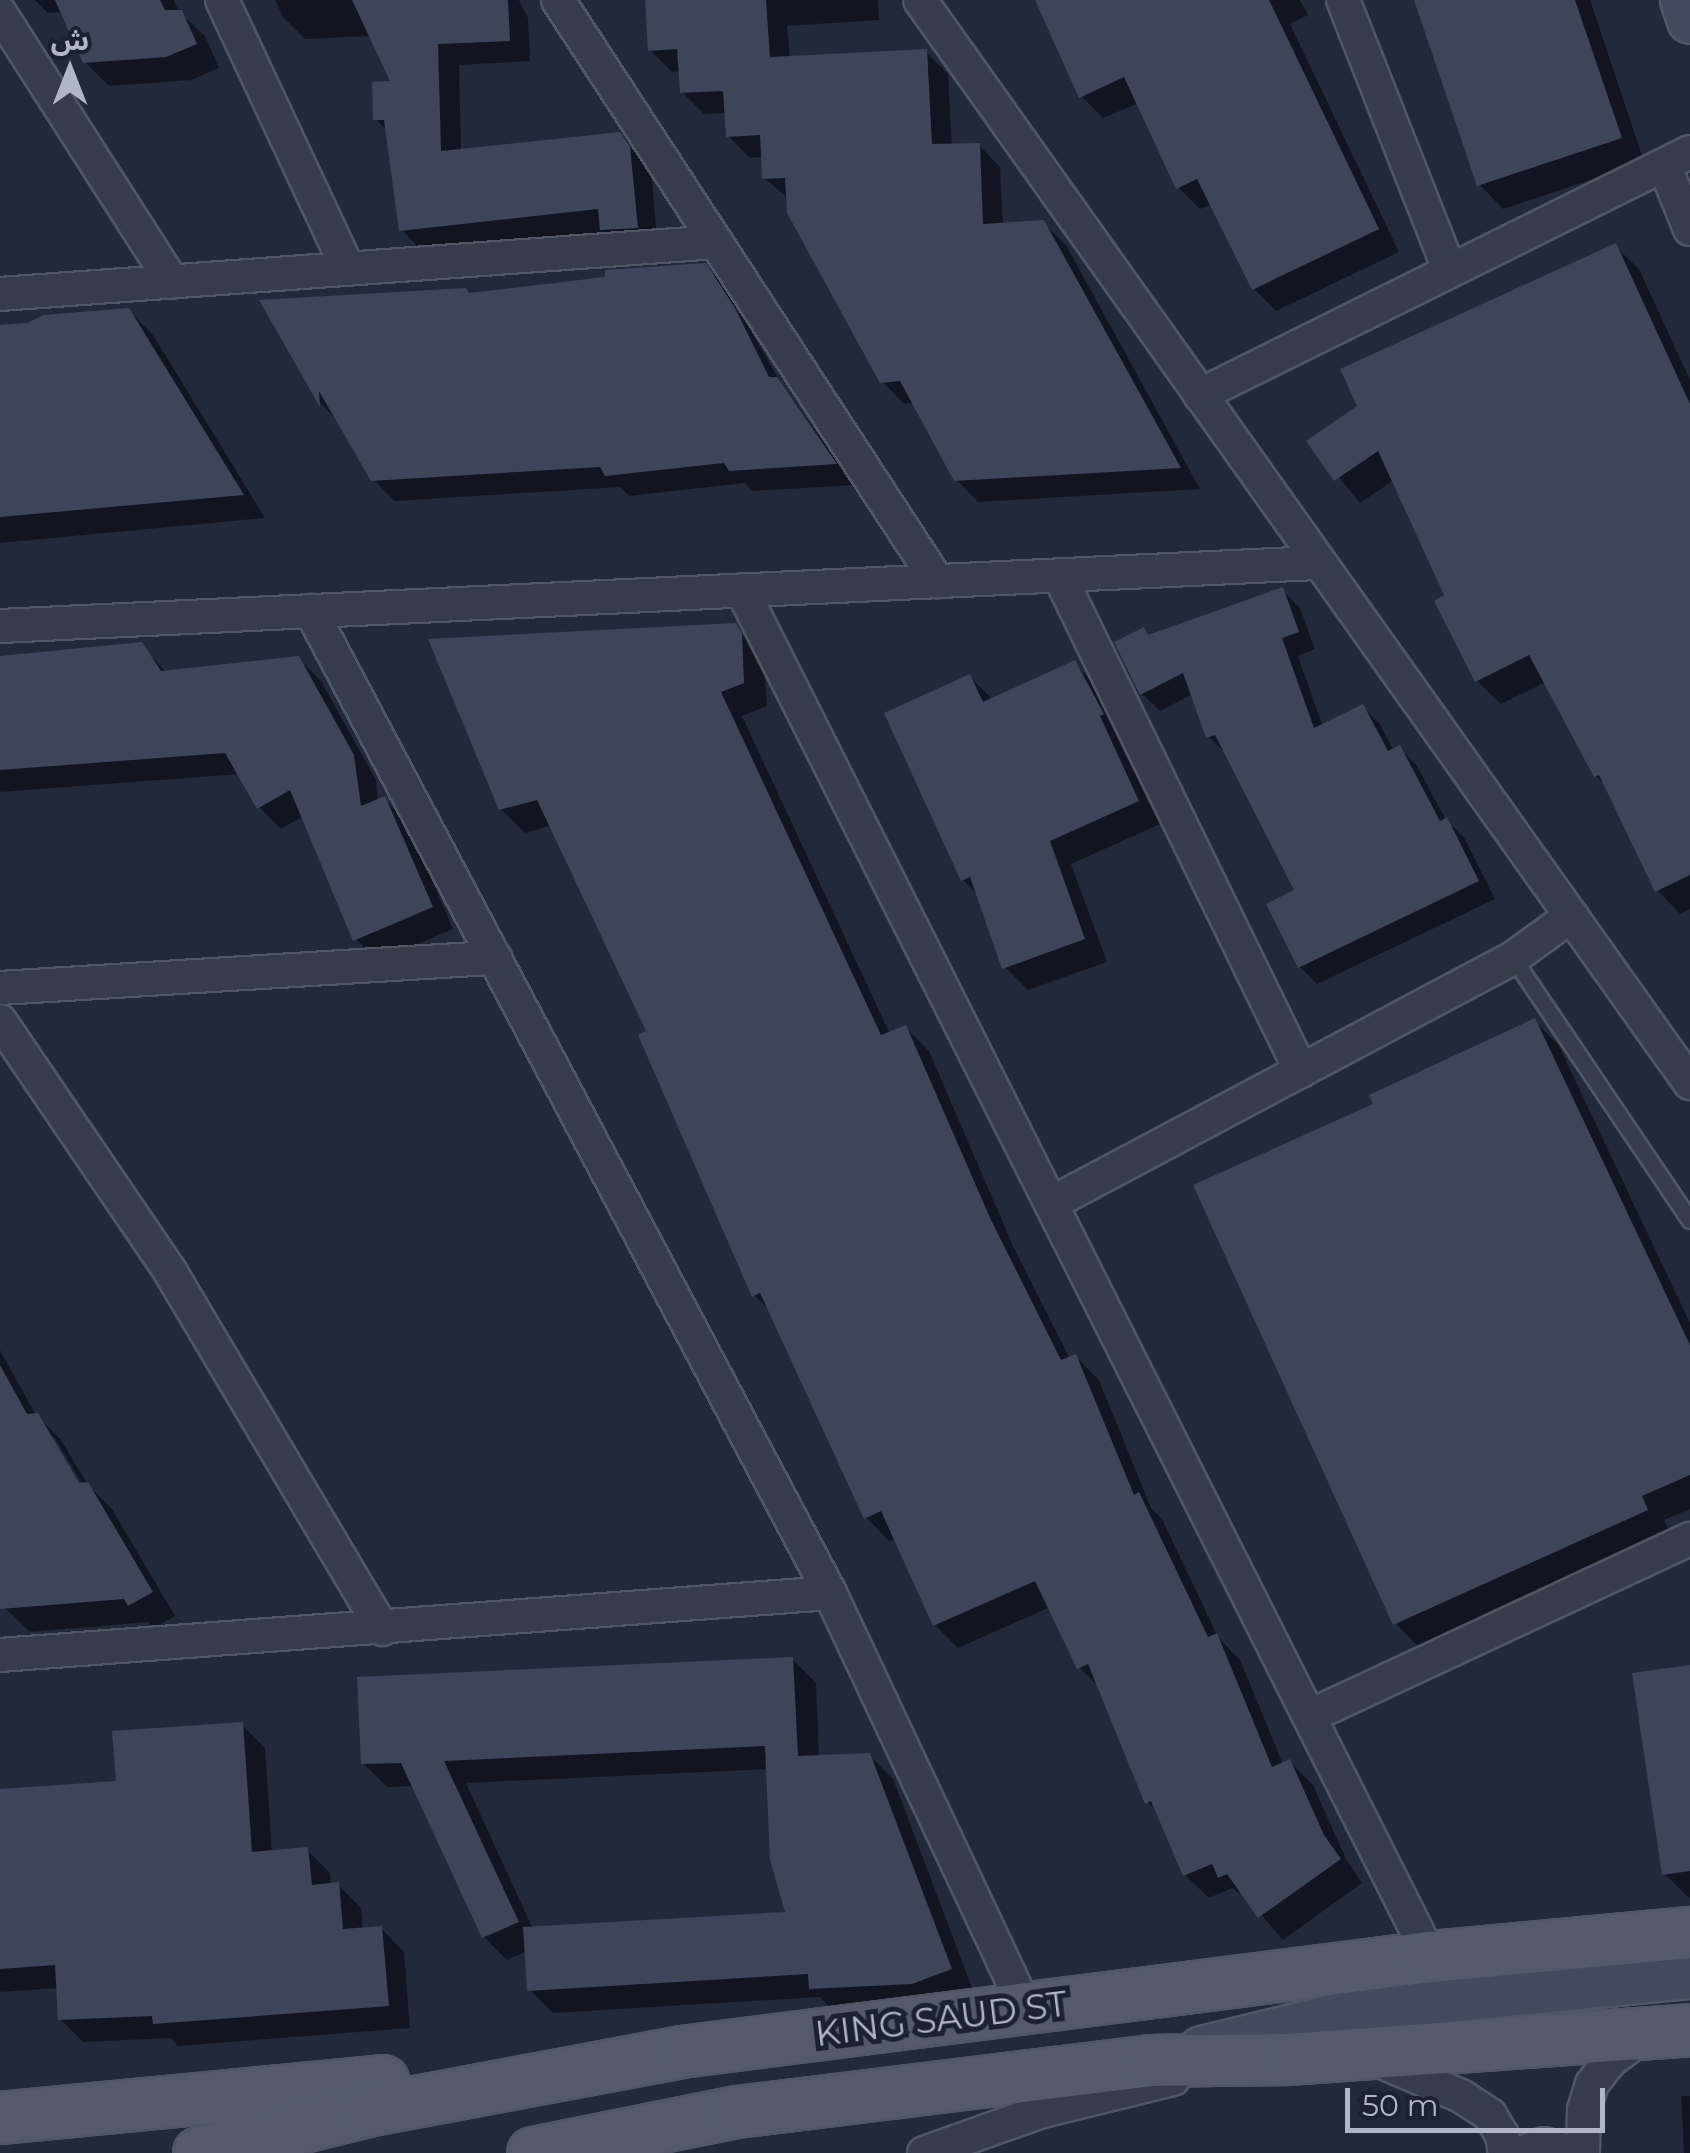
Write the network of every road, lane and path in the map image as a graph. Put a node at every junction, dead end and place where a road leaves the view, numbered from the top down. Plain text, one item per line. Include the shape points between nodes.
1 (222, 0) edge
2 (558, 0) edge
3 (920, 0) edge
4 (1343, 0) edge
5 (1683, 0) edge
6 (0, 13) edge
7 (1690, 20) edge
8 (1677, 159) edge
9 (1690, 229) edge
10 (716, 242) junction
11 (348, 268) junction
12 (1450, 271) junction
13 (172, 282) junction
14 (0, 294) edge
15 (1200, 395) junction
16 (1318, 562) junction
17 (1060, 575) junction
18 (937, 581) junction
19 (742, 590) junction
20 (311, 611) junction
21 (0, 626) edge
22 (1571, 916) junction
23 (495, 958) junction
24 (1512, 958) junction
25 (0, 988) edge
26 (0, 1021) edge
27 (1301, 1070) junction
28 (1690, 1082) edge
29 (1052, 1203) junction
30 (1690, 1220) edge
31 (1690, 1539) edge
32 (830, 1593) junction
33 (382, 1629) junction
34 (0, 1655) edge
35 (1310, 1716) junction
36 (1690, 1933) edge
37 (1430, 1957) junction
38 (1690, 1975) edge
39 (1025, 2008) junction
40 (1668, 2032) edge
41 (681, 2052) junction
42 (1364, 2054) junction
43 (1290, 2059) junction
44 (1150, 2061) junction
45 (997, 2082) junction
46 (0, 2118) edge
47 (200, 2153) edge
48 (533, 2153) edge
49 (692, 2153) edge
50 (924, 2153) edge
51 (1505, 2153) edge
52 (1522, 2153) edge
53 (1573, 2153) edge
54 (1583, 2153) edge

1 - 11 street
2 - 10 street
3 - 15 street
4 - 12 street
5 - 7 main road
6 - 13 street
8 - 9 street
8 - 12 street
10 - 11 street
10 - 18 street
11 - 13 street
12 - 15 street
13 - 14 street
15 - 16 street
16 - 17 street
16 - 22 street
17 - 18 street
17 - 27 street
18 - 19 street
19 - 20 street
19 - 29 street
20 - 21 street
20 - 23 street
22 - 24 street
22 - 28 street
23 - 25 street
23 - 32 street
24 - 27 street
24 - 30 lane
26 - 33 street via 171,1272
27 - 29 street
29 - 35 street
31 - 35 street
32 - 33 street
32 - 39 street
33 - 34 street
35 - 37 street
36 - 37 main road, KING SAUD ST
37 - 39 main road, KING SAUD ST
38 - 44 main road via 1378,2006
39 - 41 main road, KING SAUD ST
40 - 42 main road, KING SAUD ST
40 - 54 street via 1610,2061 1592,2084
41 - 46 main road
41 - 47 main road, KING SAUD ST via 368,2111
42 - 43 main road, KING SAUD ST
42 - 51 street via 1490,2115
43 - 44 main road, KING SAUD ST
43 - 50 street via 1056,2108
44 - 45 main road, KING SAUD ST
45 - 48 main road, KING SAUD ST via 737,2112
45 - 49 main road via 858,2108
52 - 53 street via 1544,2144

